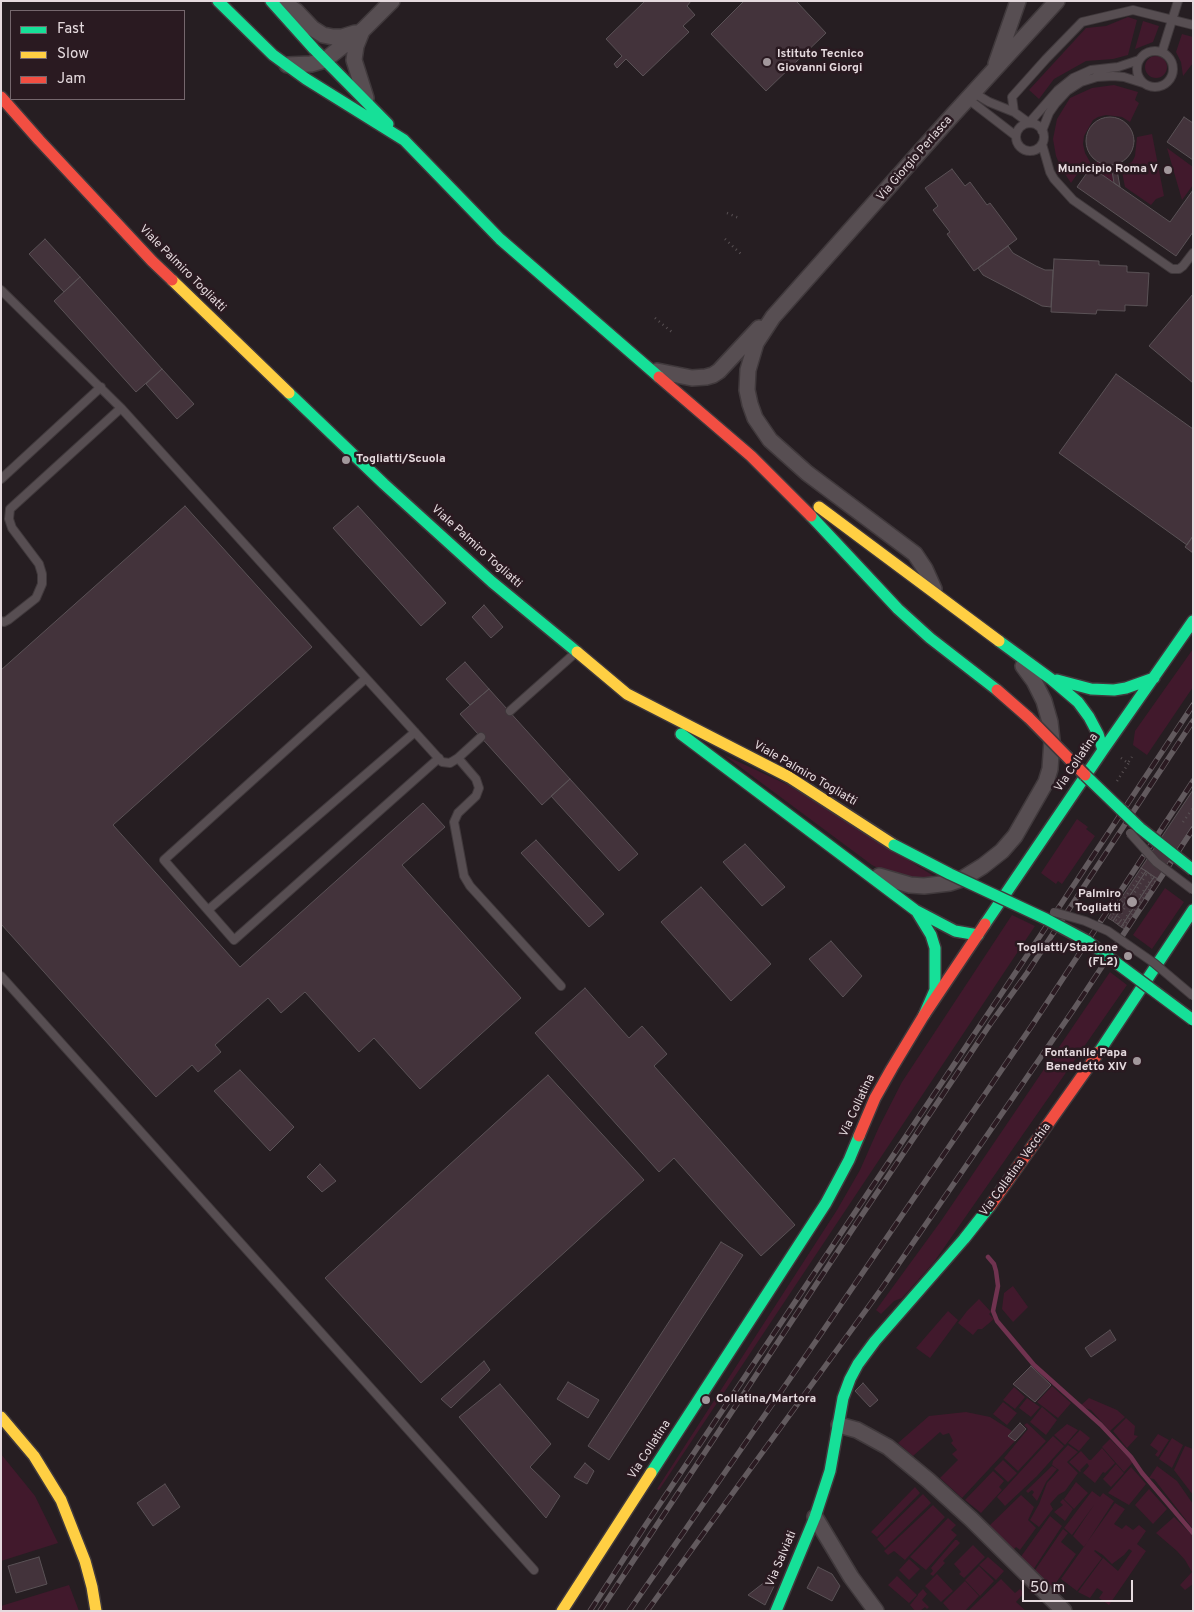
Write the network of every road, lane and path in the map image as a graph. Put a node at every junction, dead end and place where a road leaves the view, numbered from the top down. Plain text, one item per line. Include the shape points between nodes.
1 (218, 1) edge
2 (228, 1) edge
3 (271, 1) edge
4 (281, 1) edge
5 (392, 1) edge
6 (1019, 1) edge
7 (1038, 1) edge
8 (1057, 1) edge
9 (1178, 1) edge
10 (1172, 19) junction
11 (1036, 23) junction
12 (1193, 25) edge
13 (246, 29) junction
14 (363, 30) junction
15 (1162, 52) junction
16 (325, 60) junction
17 (1139, 60) junction
18 (286, 65) junction
19 (994, 70) junction
20 (1143, 83) junction
21 (971, 96) junction
22 (1, 97) edge
23 (368, 104) junction
24 (1014, 112) junction
25 (1029, 124) junction
26 (1042, 131) junction
27 (1016, 136) junction
28 (404, 140) junction
29 (1042, 144) junction
30 (727, 213) dead end
31 (739, 218) dead end
32 (725, 239) dead end
33 (1193, 252) edge
34 (742, 254) dead end
35 (1, 290) edge
36 (774, 316) junction
37 (656, 318) dead end
38 (673, 333) dead end
39 (650, 369) junction
40 (101, 387) junction
41 (121, 408) junction
42 (751, 456) junction
43 (1, 479) edge
44 (937, 595) junction
45 (1, 621) edge
46 (1193, 621) edge
47 (1000, 641) junction
48 (577, 652) junction
49 (1051, 678) junction
50 (1154, 678) junction
51 (365, 679) junction
52 (627, 694) junction
53 (510, 711) dead end
54 (414, 732) junction
55 (481, 737) dead end
56 (1103, 750) junction
57 (1116, 756) dead end
58 (439, 758) junction
59 (458, 758) junction
60 (1132, 758) dead end
61 (1130, 761) dead end
62 (1090, 780) junction
63 (1114, 786) dead end
64 (1193, 808) edge
65 (1183, 822) dead end
66 (859, 868) junction
67 (1193, 870) edge
68 (1149, 875) junction
69 (1193, 890) edge
70 (1018, 905) junction
71 (208, 910) junction
72 (915, 910) junction
73 (1193, 910) edge
74 (1118, 923) junction
75 (978, 935) junction
76 (1, 976) edge
77 (561, 986) dead end
78 (1193, 996) edge
79 (924, 1015) junction
80 (1193, 1020) edge
81 (1, 1417) edge
82 (839, 1425) junction
83 (815, 1517) junction
84 (534, 1570) dead end
85 (96, 1611) edge
86 (562, 1611) edge
87 (776, 1611) edge
88 (876, 1611) edge
89 (1064, 1611) edge

1 - 13 main road
2 - 13 lane
3 - 16 main road
4 - 14 street via 323,35 342,37
5 - 14 street
6 - 11 street
6 - 19 street
7 - 11 street
8 - 11 street, Via Giorgio Perlasca
9 - 10 lane
10 - 12 lane
10 - 15 lane
10 - 24 lane via 1133,10 1079,23 1012,97
11 - 19 street, Via Giorgio Perlasca
13 - 18 main road
14 - 16 street
14 - 23 street via 354,60
15 - 17 lane via 1150,51
15 - 20 lane via 1173,64 1169,80 1160,87
16 - 18 street
16 - 23 main road
17 - 20 lane via 1137,74
17 - 25 lane via 1092,70 1073,78 1058,90
18 - 28 main road
19 - 21 street, Via Giorgio Perlasca
20 - 26 lane via 1113,76 1081,82 1056,103
21 - 24 lane
21 - 27 lane
21 - 36 street, Via Giorgio Perlasca
22 - 48 main road, Viale Palmiro Togliatti via 152,260 392,490 492,582
23 - 28 main road
24 - 25 lane
25 - 26 lane via 1037,125
25 - 27 lane via 1019,129
26 - 29 lane
27 - 29 lane via 1018,145 1026,151 1035,150
28 - 39 main road via 500,238
29 - 33 lane via 1054,179 1080,206 1172,269 1183,266
30 - 31 path
32 - 34 path
35 - 40 lane
36 - 39 street via 714,375 692,378
36 - 44 street via 756,343 747,375 749,400 758,422 788,458 915,554
37 - 38 path
39 - 42 main road
40 - 41 lane
40 - 43 lane
41 - 45 lane via 10,509 12,528 39,564 42,584 36,598 8,620
41 - 51 lane
42 - 44 main road
42 - 62 main road, bridge via 898,609 997,690
44 - 47 main road
46 - 50 main road, Via Collatina
47 - 49 main road
47 - 66 street via 1034,681 1050,722 1052,740 1048,777 1028,816 1002,852 956,881 937,886 910,885
48 - 52 main road, Viale Palmiro Togliatti
48 - 53 lane
49 - 50 main road via 1085,688 1107,690 1126,688
49 - 56 main road via 1078,702 1089,717
50 - 56 main road, Via Collatina
51 - 54 lane
51 - 71 lane via 164,860
52 - 66 main road
52 - 70 main road, Viale Palmiro Togliatti, bridge via 789,777 894,845
54 - 58 lane
54 - 71 lane
55 - 59 lane
56 - 75 main road, Via Collatina
57 - 60 path via 1128,763
58 - 59 lane via 446,763
58 - 71 lane via 234,940
59 - 77 lane via 476,779 479,788 454,822 464,876
61 - 63 path
62 - 67 main road, bridge via 1145,832
62 - 69 lane, bridge via 1141,847
64 - 65 path
66 - 72 main road
68 - 68 path via 1118,918 1123,922
68 - 74 path via 1143,872 1112,917
68 - 74 path via 1156,880 1124,926
70 - 78 lane, Viale Palmiro Togliatti, bridge via 1060,913 1102,928 1154,963
70 - 80 main road, Viale Palmiro Togliatti, bridge via 1097,948
72 - 75 main road via 942,926
72 - 79 main road via 931,935 935,948 935,990
73 - 82 main road, Via Collatina Vecchia via 1073,1090 996,1198 864,1355 847,1386
74 - 74 path via 1150,880 1145,876
75 - 79 main road, Via Collatina
76 - 84 lane
79 - 86 main road, Via Collatina via 876,1098 826,1203
81 - 85 main road via 34,1456 61,1500 85,1561
82 - 83 main road, Via Collatina Vecchia via 830,1471
82 - 89 street via 857,1430 888,1448 928,1480
83 - 87 main road, Via Salviati
83 - 88 street

